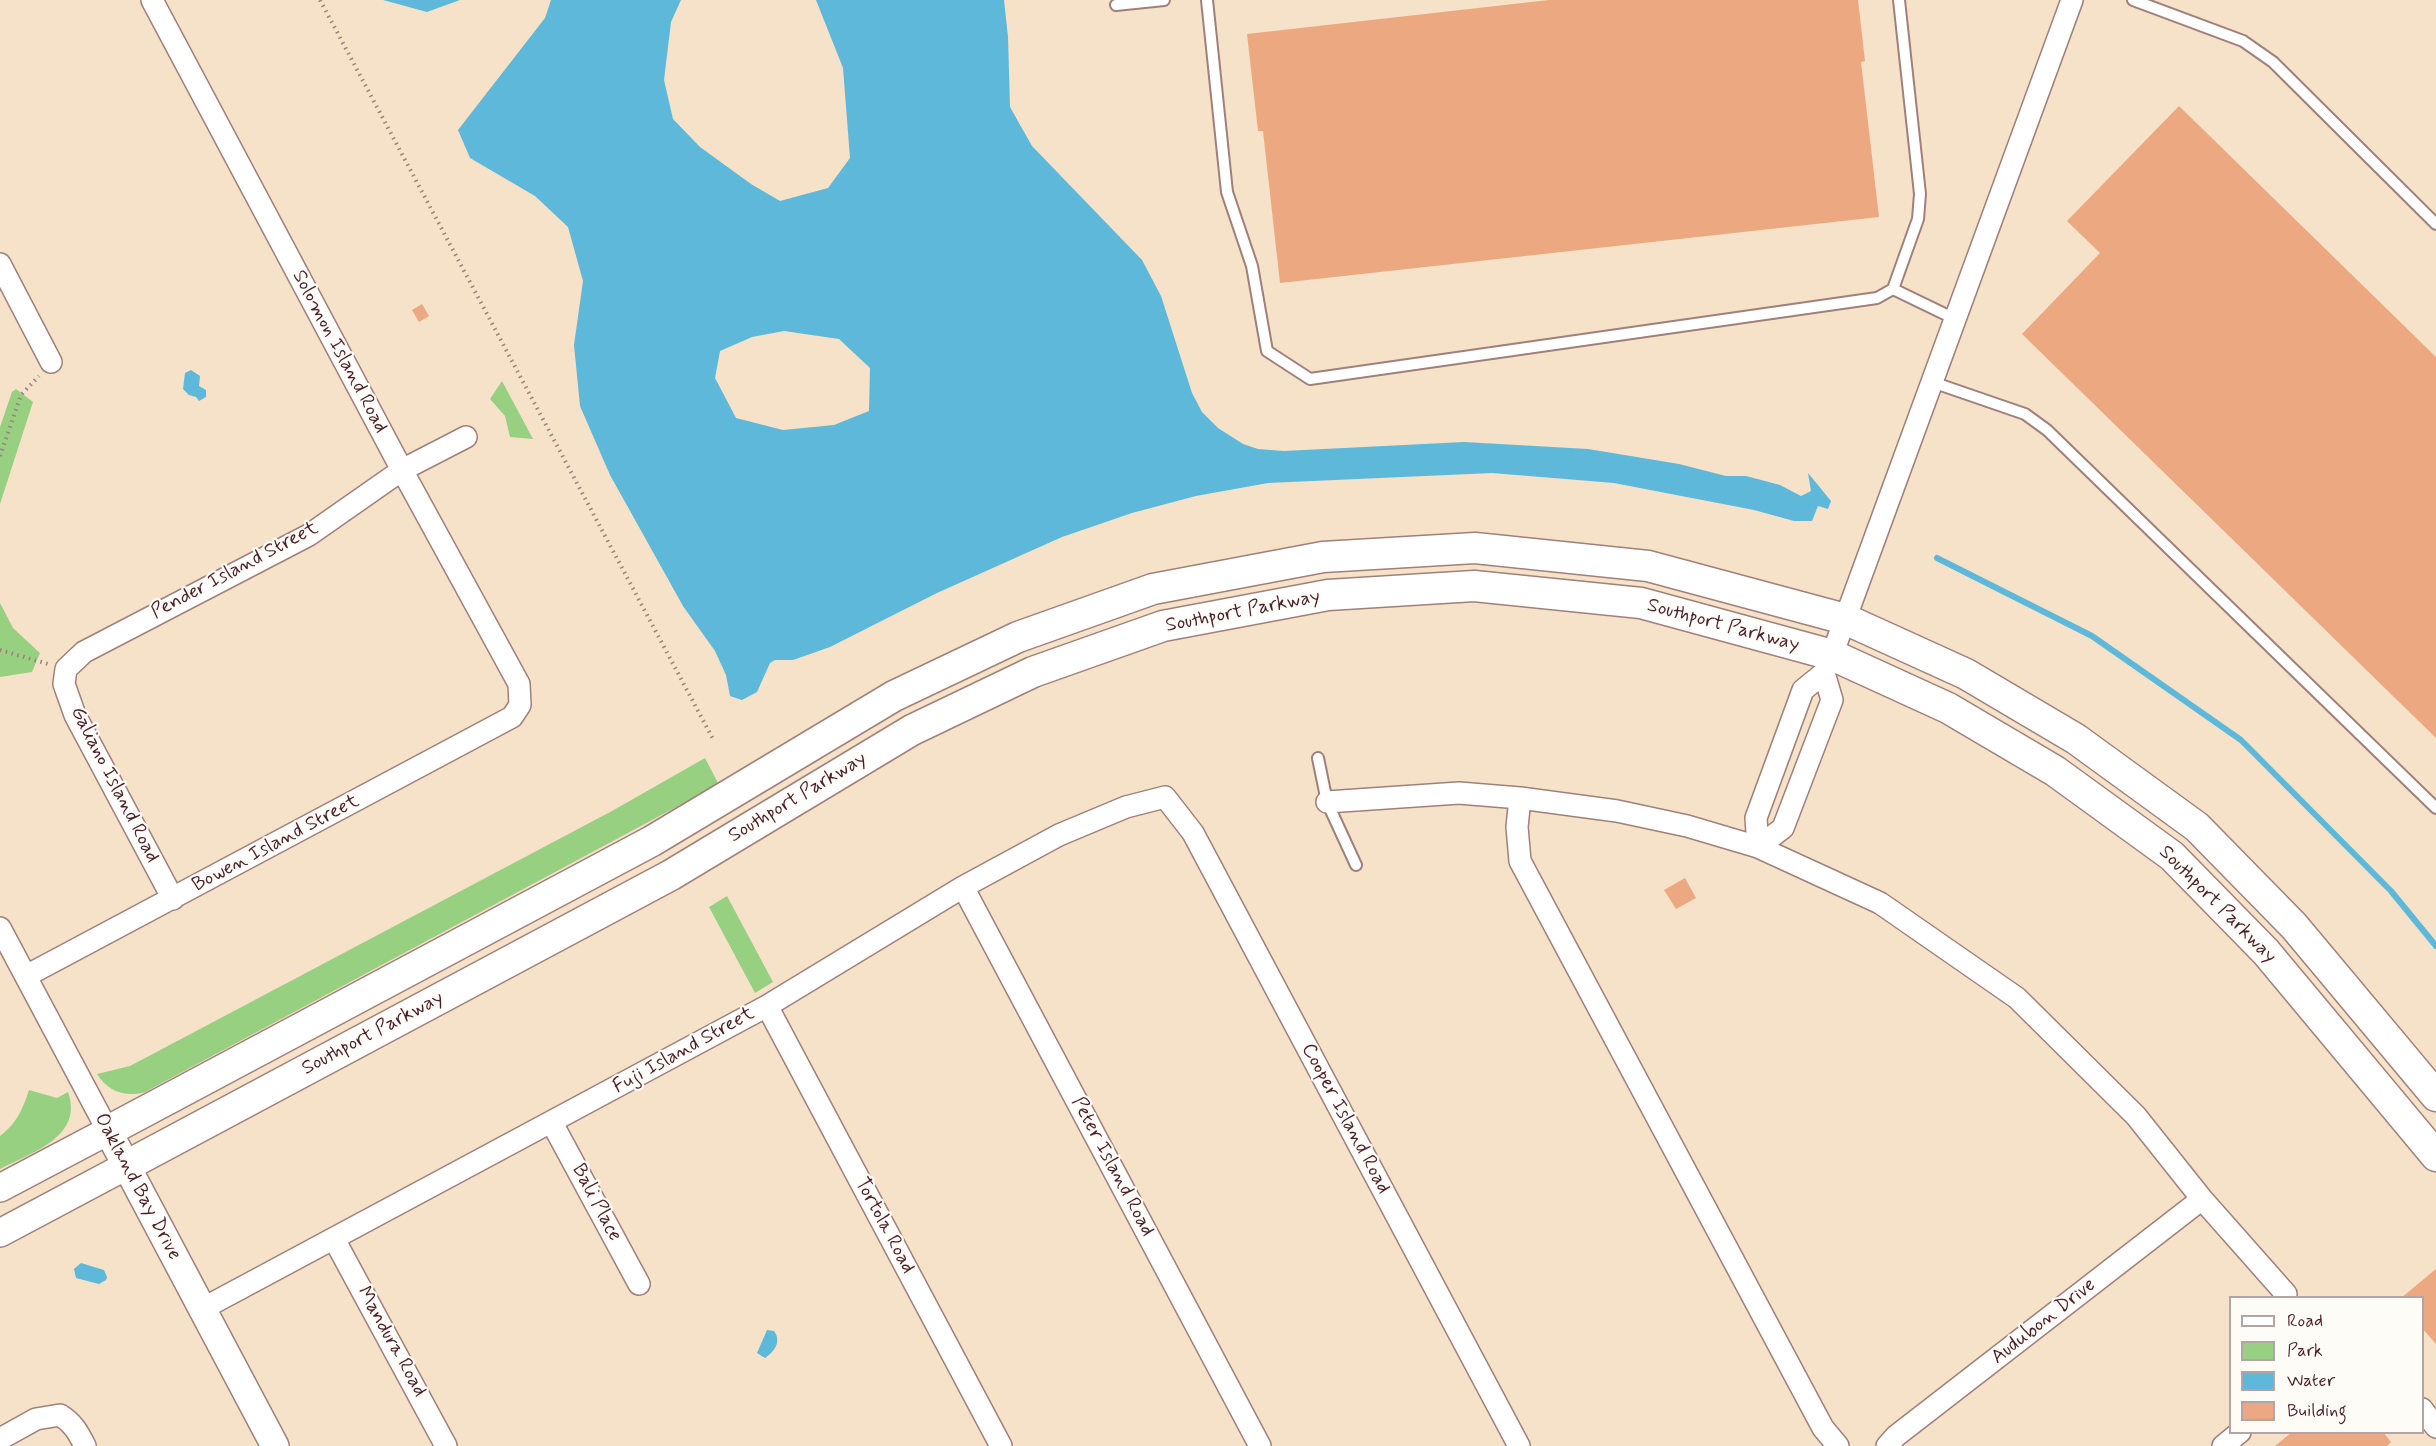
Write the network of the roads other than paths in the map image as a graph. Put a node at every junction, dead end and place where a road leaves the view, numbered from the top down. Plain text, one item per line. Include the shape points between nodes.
1 (152, 0) edge
2 (1164, 0) edge
3 (1207, 0) edge
4 (1899, 0) edge
5 (2072, 0) edge
6 (2133, 0) edge
7 (1116, 5) dead end
8 (2436, 224) edge
9 (0, 264) edge
10 (1893, 289) junction
11 (1955, 319) junction
12 (51, 362) road end
13 (1932, 382) junction
14 (466, 436) dead end
15 (402, 470) junction
16 (1845, 619) junction
17 (1828, 664) junction
18 (66, 669) joint
19 (520, 705) joint
20 (1318, 758) dead end
21 (1165, 797) joint
22 (1520, 798) junction
23 (1328, 802) junction
24 (2436, 808) edge
25 (1758, 847) junction
26 (1356, 865) dead end
27 (963, 887) junction
28 (173, 899) junction
29 (0, 928) edge
30 (26, 976) junction
31 (767, 1005) junction
32 (2436, 1096) edge
33 (552, 1123) junction
34 (108, 1131) junction
35 (2436, 1156) edge
36 (126, 1166) junction
37 (0, 1188) edge
38 (2202, 1199) junction
39 (0, 1233) edge
40 (334, 1239) junction
41 (639, 1284) dead end
42 (2286, 1294) dead end
43 (202, 1309) junction
44 (2424, 1412) edge
45 (2436, 1427) edge
46 (2238, 1434) edge
47 (0, 1439) edge
48 (85, 1446) edge
49 (275, 1446) edge
50 (446, 1446) edge
51 (1001, 1446) edge
52 (1260, 1446) edge
53 (1519, 1446) edge
54 (1838, 1446) edge
55 (1887, 1446) edge
56 (2223, 1446) edge

1 - 15 street, Solomon Island Road
2 - 7 lane
3 - 10 lane via 1227,192 1252,266 1267,351 1310,379 1877,298
4 - 10 lane via 1920,194 1918,219
5 - 11 street
6 - 8 lane via 2243,40 2273,62
9 - 12 street
10 - 11 lane
11 - 13 street
13 - 16 street
13 - 24 lane via 2025,414 2047,430
14 - 15 street, Pender Island Street
15 - 18 street, Pender Island Street via 309,535 84,652
15 - 19 street, Solomon Island Road via 519,684
16 - 17 street
16 - 32 main road, Southport Parkway via 1966,674 2076,739 2197,827 2294,926
16 - 34 main road, Southport Parkway via 1648,566 1475,548 1323,557 1153,590 1018,637 894,696 652,842
17 - 25 street via 1803,690 1756,818
17 - 25 street via 1832,700 1783,828
17 - 35 main road, Southport Parkway via 1948,708 2055,771 2172,856 2266,952
17 - 36 main road, Southport Parkway via 1641,603 1474,586 1328,596 1163,626 1033,672 912,730 670,875
18 - 28 street, Galiano Island Road via 64,684 75,715
19 - 28 street, Bowen Island Street via 512,717
20 - 23 lane
21 - 27 street, Fuji Island Street via 1126,807 1059,835
21 - 53 street, Cooper Island Road via 1193,833
22 - 23 street via 1458,793
22 - 25 street via 1617,811
22 - 54 street via 1520,861 1823,1428
23 - 26 lane
25 - 38 street via 1880,903 2018,998 2136,1116
27 - 31 street, Fuji Island Street
27 - 52 street, Peter Island Road
28 - 30 street, Bowen Island Street
29 - 30 street, Oakland Bay Drive
30 - 34 street, Oakland Bay Drive
31 - 33 street, Fuji Island Street
31 - 51 street, Tortola Road
33 - 40 street, Fuji Island Street
33 - 41 street, Bali Place
34 - 36 street, Oakland Bay Drive
34 - 37 street, Southport Parkway
36 - 39 street, Southport Parkway
36 - 43 street, Oakland Bay Drive
38 - 42 street
38 - 55 street, Audubon Drive
40 - 43 street, Fuji Island Street
40 - 50 street, Mandura Road
43 - 49 street, Oakland Bay Drive
44 - 45 street
46 - 56 street
47 - 48 street via 36,1419 60,1415 75,1426

